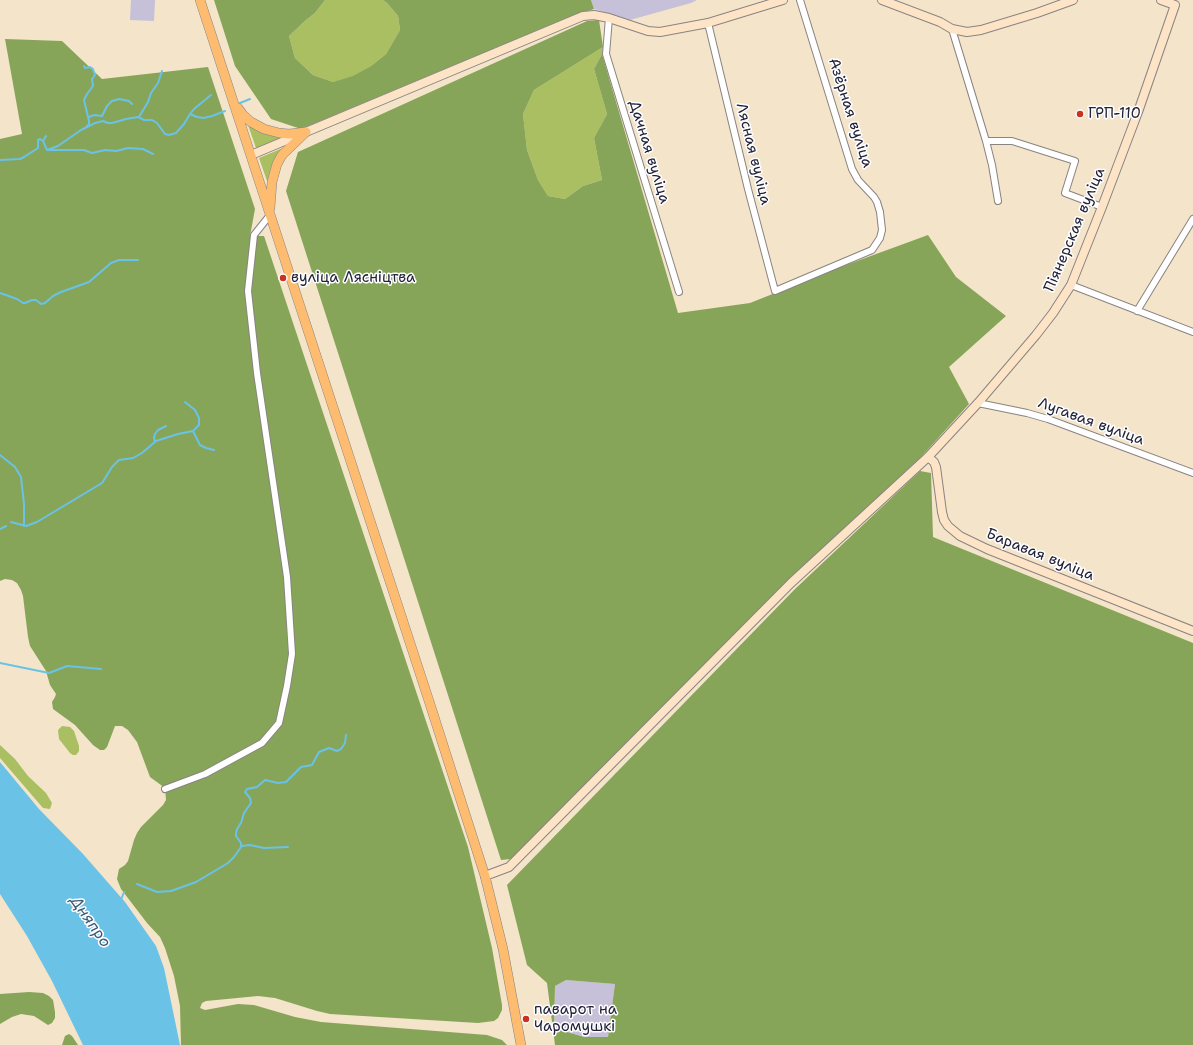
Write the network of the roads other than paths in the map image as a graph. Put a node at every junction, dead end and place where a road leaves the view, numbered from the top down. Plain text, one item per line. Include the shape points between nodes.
1 (200, 0) edge
2 (783, 0) edge
3 (800, 0) edge
4 (882, 0) edge
5 (1073, 0) edge
6 (1161, 0) edge
7 (1176, 2) edge
8 (609, 18) junction
9 (708, 23) junction
10 (952, 29) junction
11 (233, 100) junction
12 (306, 132) junction
13 (986, 141) junction
14 (251, 155) junction
15 (998, 201) dead end
16 (1102, 207) junction
17 (270, 215) junction
18 (1193, 218) edge
19 (1070, 285) junction
20 (775, 291) joint
21 (679, 292) dead end
22 (1137, 311) junction
23 (1193, 332) edge
24 (978, 403) junction
25 (928, 457) junction
26 (1193, 473) edge
27 (1193, 631) edge
28 (165, 789) dead end
29 (485, 876) junction
30 (521, 1045) edge

1 - 11 main road
2 - 9 street
3 - 20 street, Азёрная вуліца via 852,169 858,180 874,197 880,212 881,234 872,250
4 - 10 street
5 - 10 street via 981,30 967,32
6 - 7 street
7 - 16 street, Піянерская вуліца
8 - 9 street via 654,32 668,32
8 - 12 street via 592,15 574,19
8 - 21 street, Дачная вуліца via 606,54
9 - 20 street, Лясная вуліца
10 - 13 street
11 - 12 main road via 243,115 264,129 289,134
11 - 14 main road
12 - 14 street
12 - 17 main road via 282,155 277,164 272,182
13 - 15 street
13 - 16 street via 1012,141 1075,161 1065,193
14 - 17 main road
16 - 19 street, Піянерская вуліца
17 - 28 street via 254,235 248,291 257,372 287,576 292,654 279,723 262,743 205,774
17 - 29 main road
18 - 22 street
19 - 22 street
19 - 24 street, Піянерская вуліца via 1036,335
22 - 23 street
24 - 25 street, Піянерская вуліца
24 - 26 street, Лугавая вуліца via 1048,419
25 - 27 street, Баравая вуліца via 936,467 944,520 960,536
25 - 29 street, Піянерская вуліца via 791,583 509,867
29 - 30 main road via 503,949

